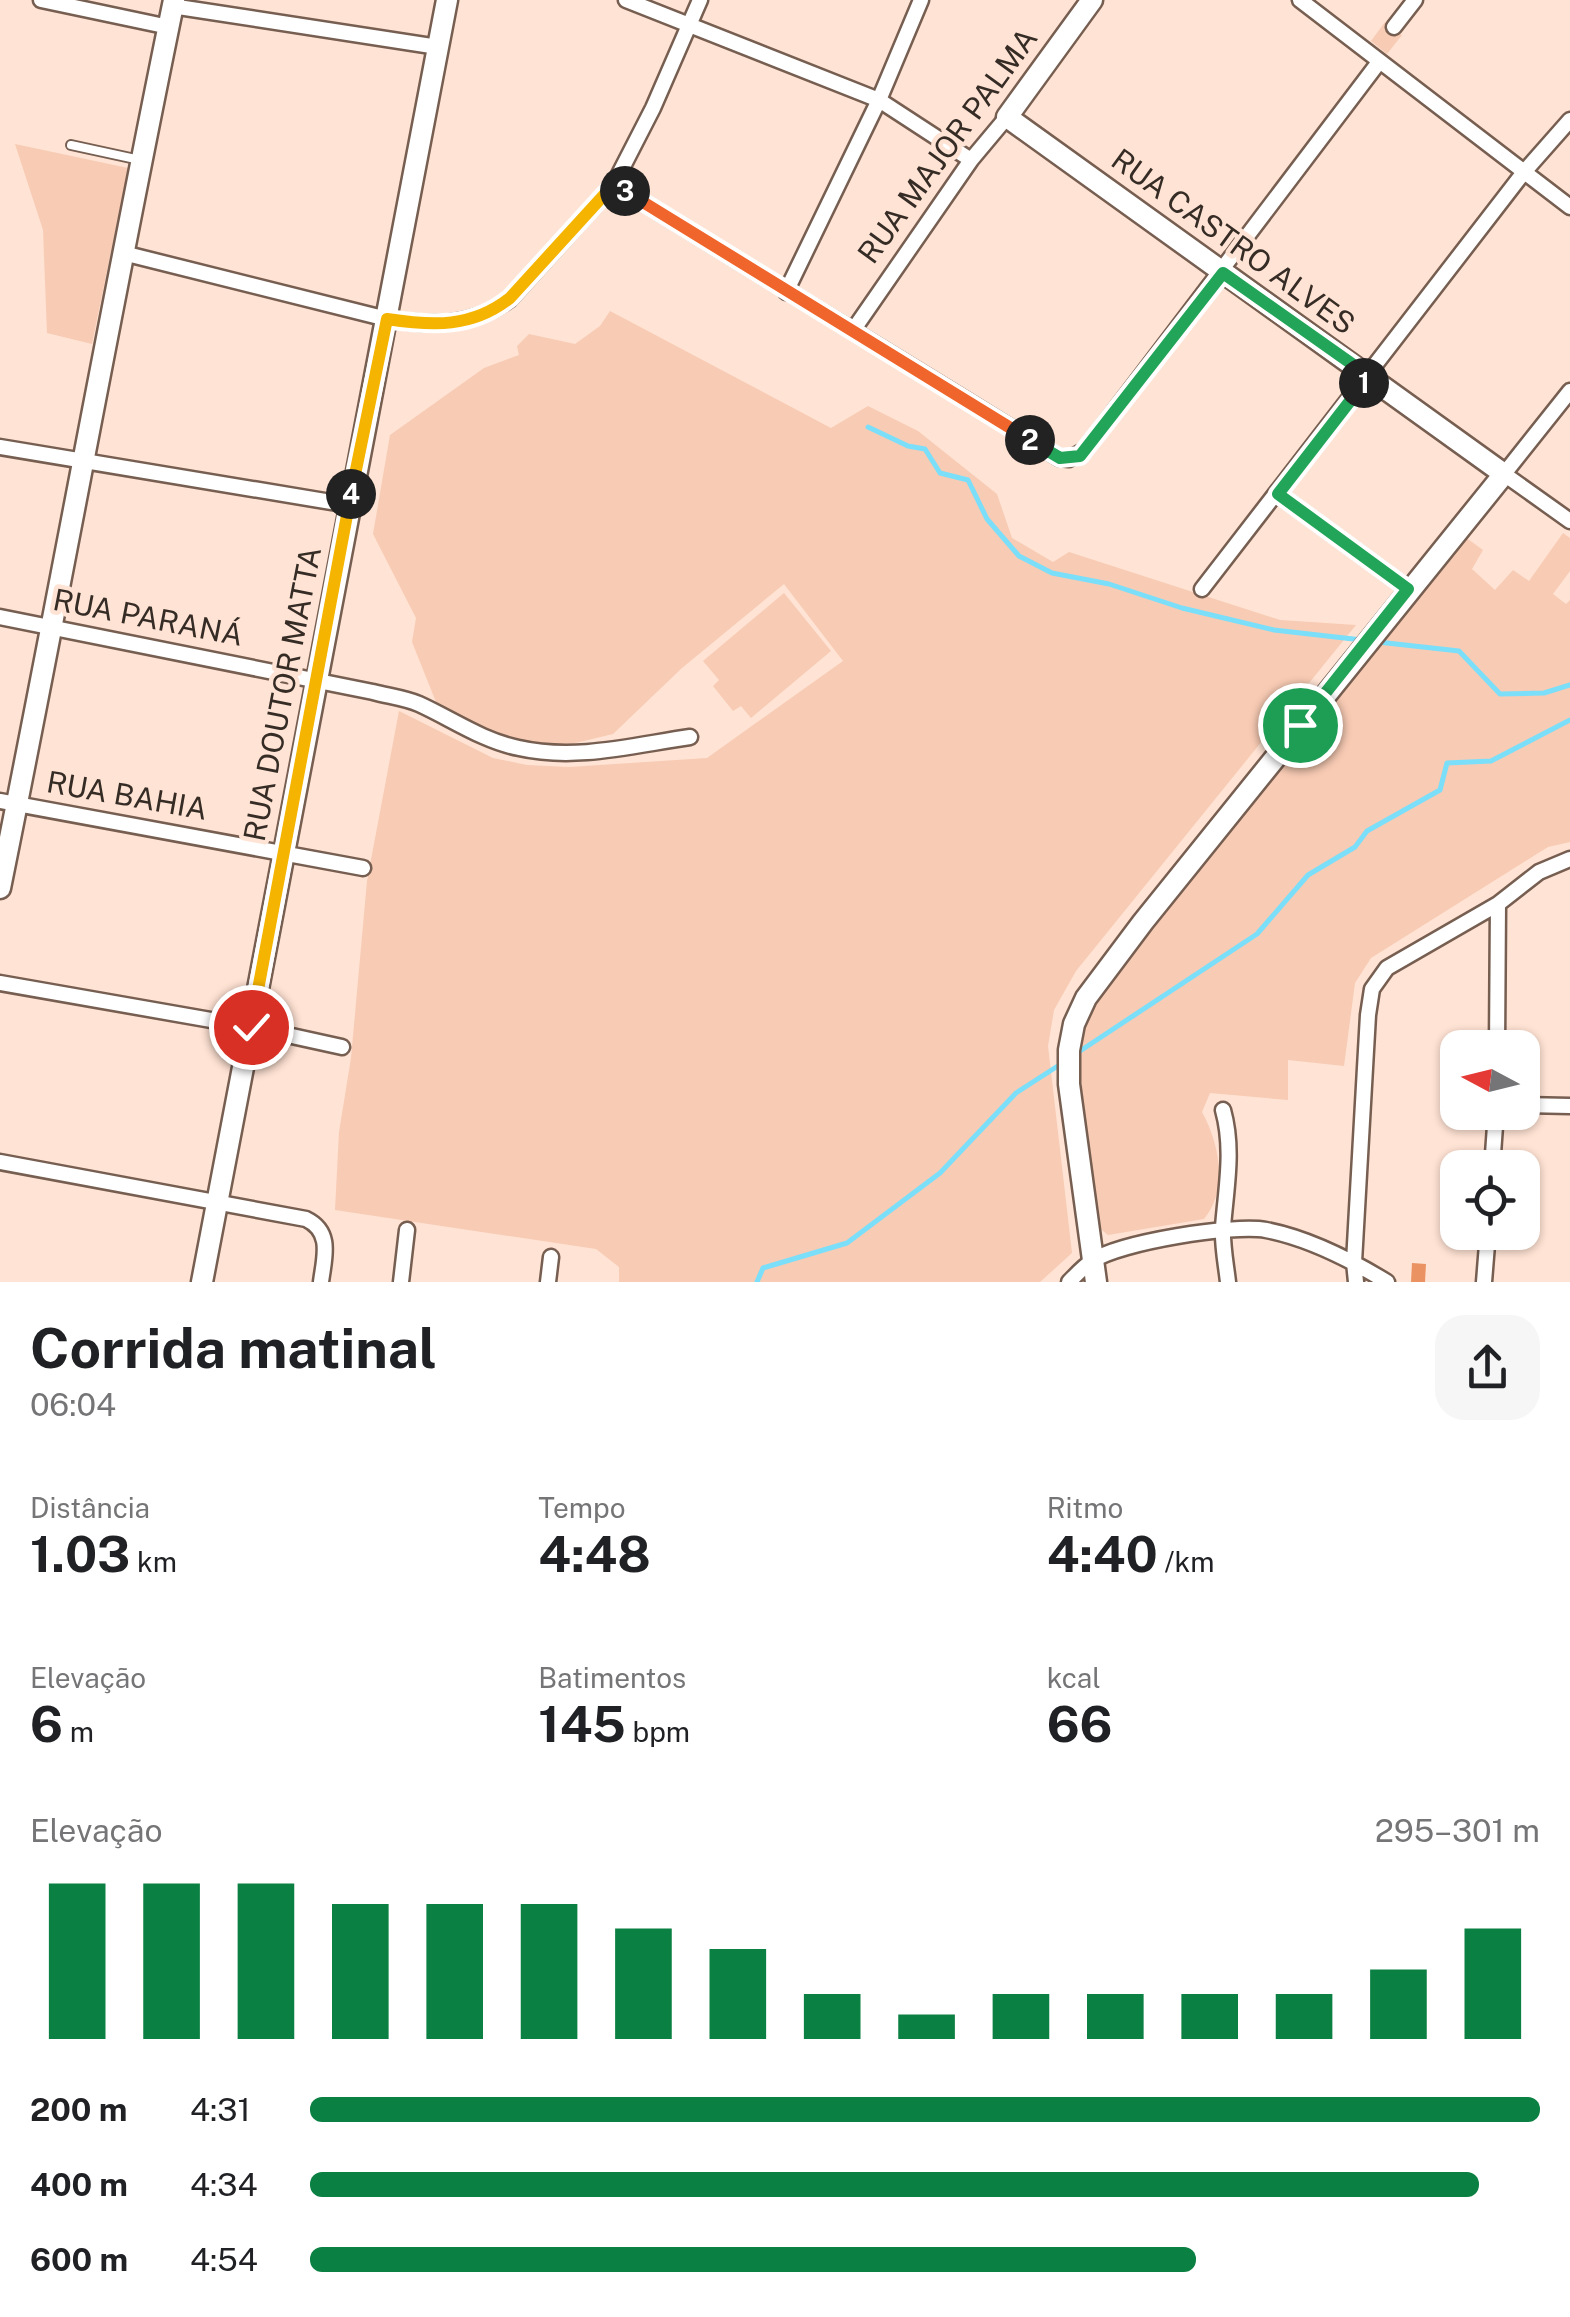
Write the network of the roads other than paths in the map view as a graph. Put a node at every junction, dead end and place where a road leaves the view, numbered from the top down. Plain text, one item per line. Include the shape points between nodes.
1 (40, 0) edge
2 (447, 0) edge
3 (626, 0) edge
4 (700, 0) edge
5 (922, 0) edge
6 (1092, 0) edge
7 (1300, 0) edge
8 (1415, 0) edge
9 (172, 11) edge
10 (690, 26) junction
11 (1394, 27) dead end
12 (438, 48) junction
13 (1379, 62) junction
14 (879, 100) junction
15 (1007, 117) junction
16 (1570, 120) edge
17 (71, 145) dead end
18 (140, 160) junction
19 (971, 160) junction
20 (1524, 172) junction
21 (614, 184) junction
22 (1570, 207) edge
23 (123, 253) junction
24 (1223, 273) junction
25 (786, 292) junction
26 (387, 319) junction
27 (854, 329) junction
28 (1369, 376) junction
29 (1570, 391) edge
30 (0, 447) edge
31 (86, 460) junction
32 (1504, 474) junction
33 (1278, 494) junction
34 (349, 505) junction
35 (1570, 522) edge
36 (1202, 589) dead end
37 (1408, 589) junction
38 (0, 617) edge
39 (51, 626) junction
40 (317, 680) junction
41 (690, 737) dead end
42 (8, 802) edge
43 (284, 853) junction
44 (1570, 859) edge
45 (363, 868) dead end
46 (0, 888) edge
47 (1498, 904) junction
48 (0, 983) edge
49 (251, 1027) junction
50 (1497, 1030) edge
51 (342, 1047) dead end
52 (1540, 1105) edge
53 (1570, 1106) edge
54 (1223, 1110) dead end
55 (0, 1162) edge
56 (219, 1202) junction
57 (407, 1230) dead end
58 (1223, 1230) junction
59 (1487, 1250) edge
60 (551, 1257) dead end
61 (1093, 1260) junction
62 (1354, 1262) junction
63 (202, 1282) edge
64 (321, 1282) edge
65 (401, 1282) edge
66 (548, 1282) edge
67 (1068, 1282) edge
68 (1096, 1282) edge
69 (1228, 1282) edge
70 (1356, 1282) edge
71 (1387, 1282) edge
72 (1484, 1282) edge

1 - 9 street
2 - 12 street, RUA DOUTOR MATTA
3 - 10 street
4 - 10 street
5 - 14 street
6 - 15 street, RUA MAJOR PALMA
7 - 13 street
8 - 11 street
9 - 12 street
9 - 18 street
10 - 14 street
10 - 21 street
12 - 26 street, RUA DOUTOR MATTA
13 - 20 street
13 - 24 street
14 - 19 street
14 - 25 street
15 - 19 street, RUA MAJOR PALMA
15 - 24 street, RUA CASTRO ALVES
16 - 20 street
17 - 18 lane
18 - 23 street
19 - 27 street, RUA MAJOR PALMA
20 - 22 street
20 - 28 street
21 - 25 street
21 - 26 street via 491,314 419,324
23 - 26 street
23 - 31 street
24 - 27 street via 1086,450 1069,460
24 - 28 street, RUA CASTRO ALVES
25 - 27 street
26 - 34 street, RUA DOUTOR MATTA
28 - 32 street, RUA CASTRO ALVES
28 - 33 street
29 - 32 street
30 - 31 street
31 - 34 street
31 - 39 street
32 - 35 street, RUA CASTRO ALVES
32 - 37 street
33 - 36 street
33 - 37 street
34 - 40 street, RUA DOUTOR MATTA
37 - 61 street via 1086,998 1074,1024 1069,1084
38 - 39 street, RUA PARANÁ
39 - 40 street, RUA PARANÁ
39 - 42 street
40 - 41 street, RUA PARANÁ via 416,703 516,748 589,752
40 - 43 street, RUA DOUTOR MATTA
42 - 43 street, RUA BAHIA
42 - 46 street
43 - 45 street, RUA BAHIA
43 - 49 street, RUA DOUTOR MATTA
44 - 47 street via 1539,872
47 - 50 street
47 - 62 street via 1388,968 1372,989
48 - 49 street
49 - 51 street
49 - 56 street, RUA DOUTOR MATTA
52 - 53 street
54 - 58 street
55 - 56 street
56 - 63 street, RUA DOUTOR MATTA
56 - 64 street via 316,1224 326,1245
57 - 65 street
58 - 61 street
58 - 62 street via 1263,1229
58 - 69 street
59 - 72 street
60 - 66 street
61 - 67 street
61 - 68 street
62 - 70 street
62 - 71 street

